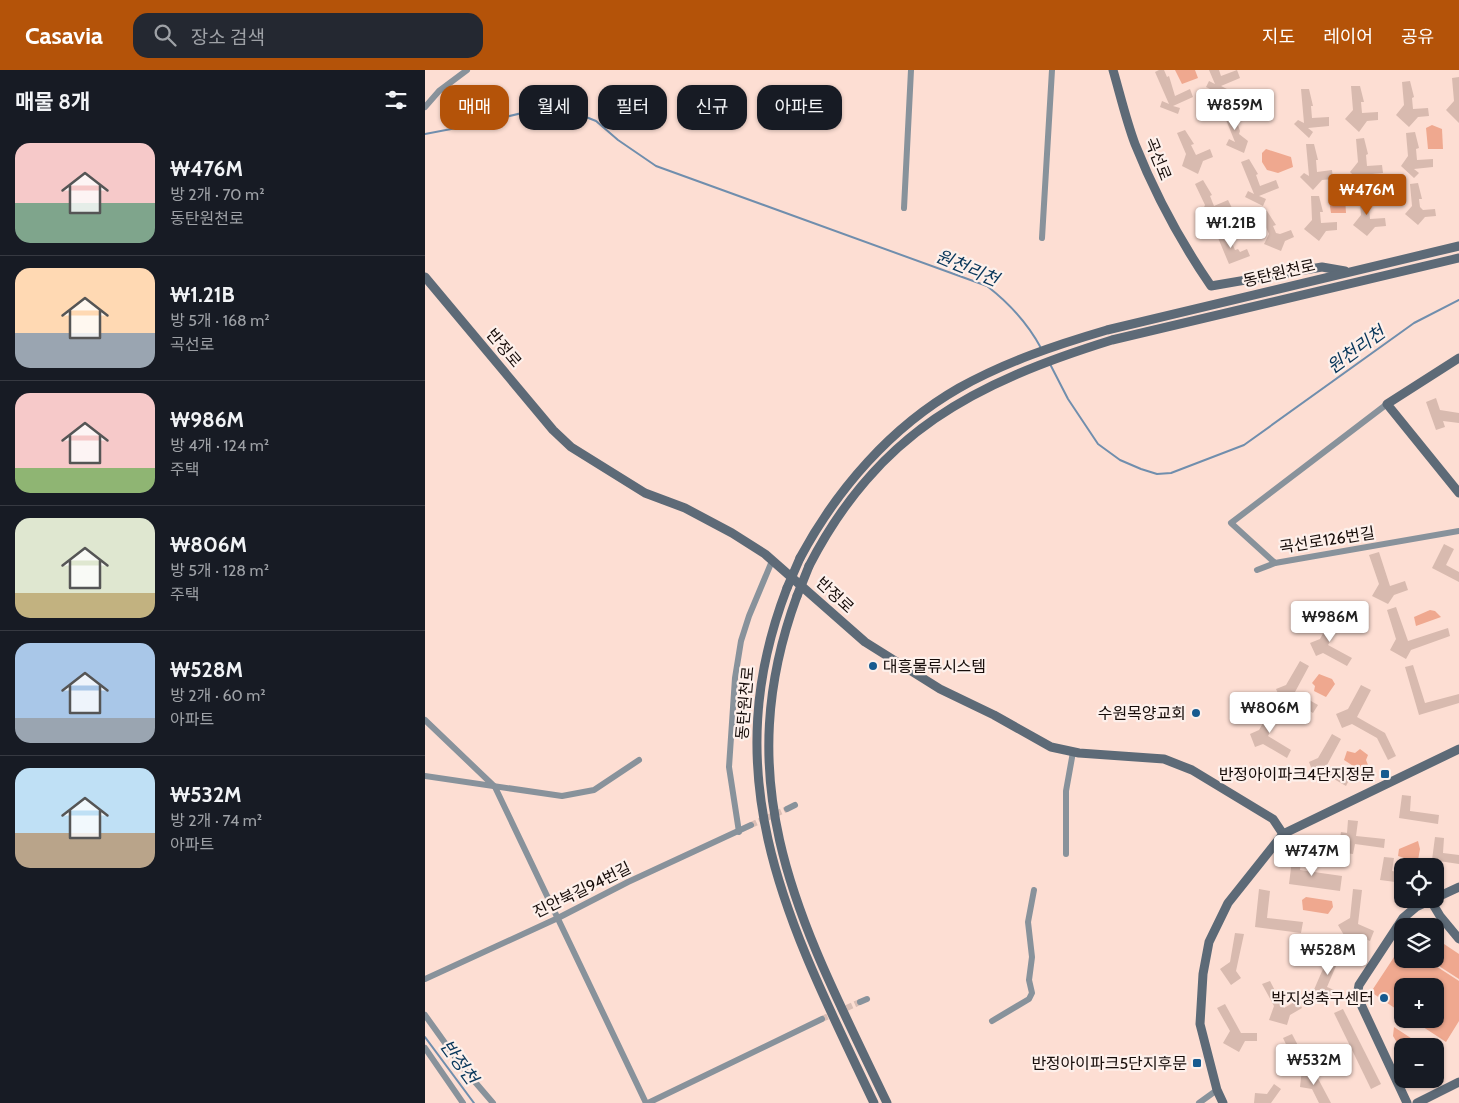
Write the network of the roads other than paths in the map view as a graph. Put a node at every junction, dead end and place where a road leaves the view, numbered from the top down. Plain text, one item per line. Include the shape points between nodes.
1 (467, 70) edge
2 (911, 70) edge
3 (1052, 70) edge
4 (1113, 70) edge
5 (425, 108) edge
6 (905, 208) dead end
7 (1042, 238) dead end
8 (1459, 246) edge
9 (1459, 258) edge
10 (1350, 272) junction
11 (425, 277) edge
12 (1459, 358) edge
13 (1387, 404) junction
14 (1459, 493) edge
15 (1459, 531) edge
16 (772, 561) junction
17 (1275, 563) junction
18 (1257, 570) dead end
19 (425, 720) edge
20 (1459, 749) edge
21 (1073, 752) junction
22 (639, 760) dead end
23 (425, 776) edge
24 (495, 787) junction
25 (795, 805) dead end
26 (787, 809) tunnel mouth
27 (751, 825) tunnel mouth
28 (739, 832) junction
29 (1283, 834) junction
30 (1066, 854) dead end
31 (1459, 887) edge
32 (1034, 890) dead end
33 (1444, 894) edge
34 (1416, 908) edge
35 (1435, 908) edge
36 (558, 918) junction
37 (1459, 939) edge
38 (425, 979) edge
39 (867, 999) dead end
40 (860, 1002) tunnel mouth
41 (425, 1015) edge
42 (822, 1020) tunnel mouth
43 (992, 1022) dead end
44 (425, 1048) edge
45 (1459, 1082) edge
46 (1217, 1090) junction
47 (887, 1102) edge
48 (463, 1103) edge
49 (493, 1103) edge
50 (647, 1103) edge
51 (874, 1103) edge
52 (1199, 1103) edge
53 (1223, 1103) edge
54 (1407, 1103) edge
55 (1417, 1103) edge

1 - 5 street via 439,91
2 - 6 street
3 - 7 street
4 - 10 main road, 곡선로 via 1135,142 1156,194 1211,286 1322,267
8 - 10 main road, 동탄원천로
9 - 47 main road, 동탄원천로, bridge via 1112,340 1059,356 993,383 938,415 894,451 834,522 809,566 779,650 769,718 769,781 775,824 801,914
10 - 51 main road, 동탄원천로, bridge via 1107,330 1054,346 988,373 933,405 889,441 828,511 800,558 776,616 763,668 757,712 757,770 764,829 781,892 804,953
11 - 16 main road, 반정로 via 553,430 571,447 645,493 685,508 732,533
12 - 13 main road
13 - 14 main road
13 - 17 street, 곡선로126번길 via 1231,523
15 - 17 street, 곡선로126번길
16 - 21 main road, 반정로 via 865,642 894,662 1013,728 1051,747
16 - 28 street via 746,624 735,678 729,768
17 - 18 street
19 - 24 street
20 - 29 main road
21 - 29 main road, 반정로 via 1164,759 1192,770 1273,819
21 - 30 street via 1066,791
22 - 24 street via 594,790 579,794 562,796
23 - 24 street
24 - 36 street
25 - 26 street
27 - 28 street, 진안북길94번길
28 - 36 street, 진안북길94번길
29 - 46 main road via 1228,903 1209,942 1203,974 1201,1024
31 - 33 main road
32 - 43 street via 1028,922 1032,993 1029,999
34 - 54 main road via 1403,918 1359,985 1357,996
35 - 37 main road
36 - 38 street, 진안북길94번길
36 - 50 street
39 - 40 street
41 - 49 street
42 - 50 street
44 - 48 street
45 - 55 main road
46 - 52 street
46 - 53 main road

